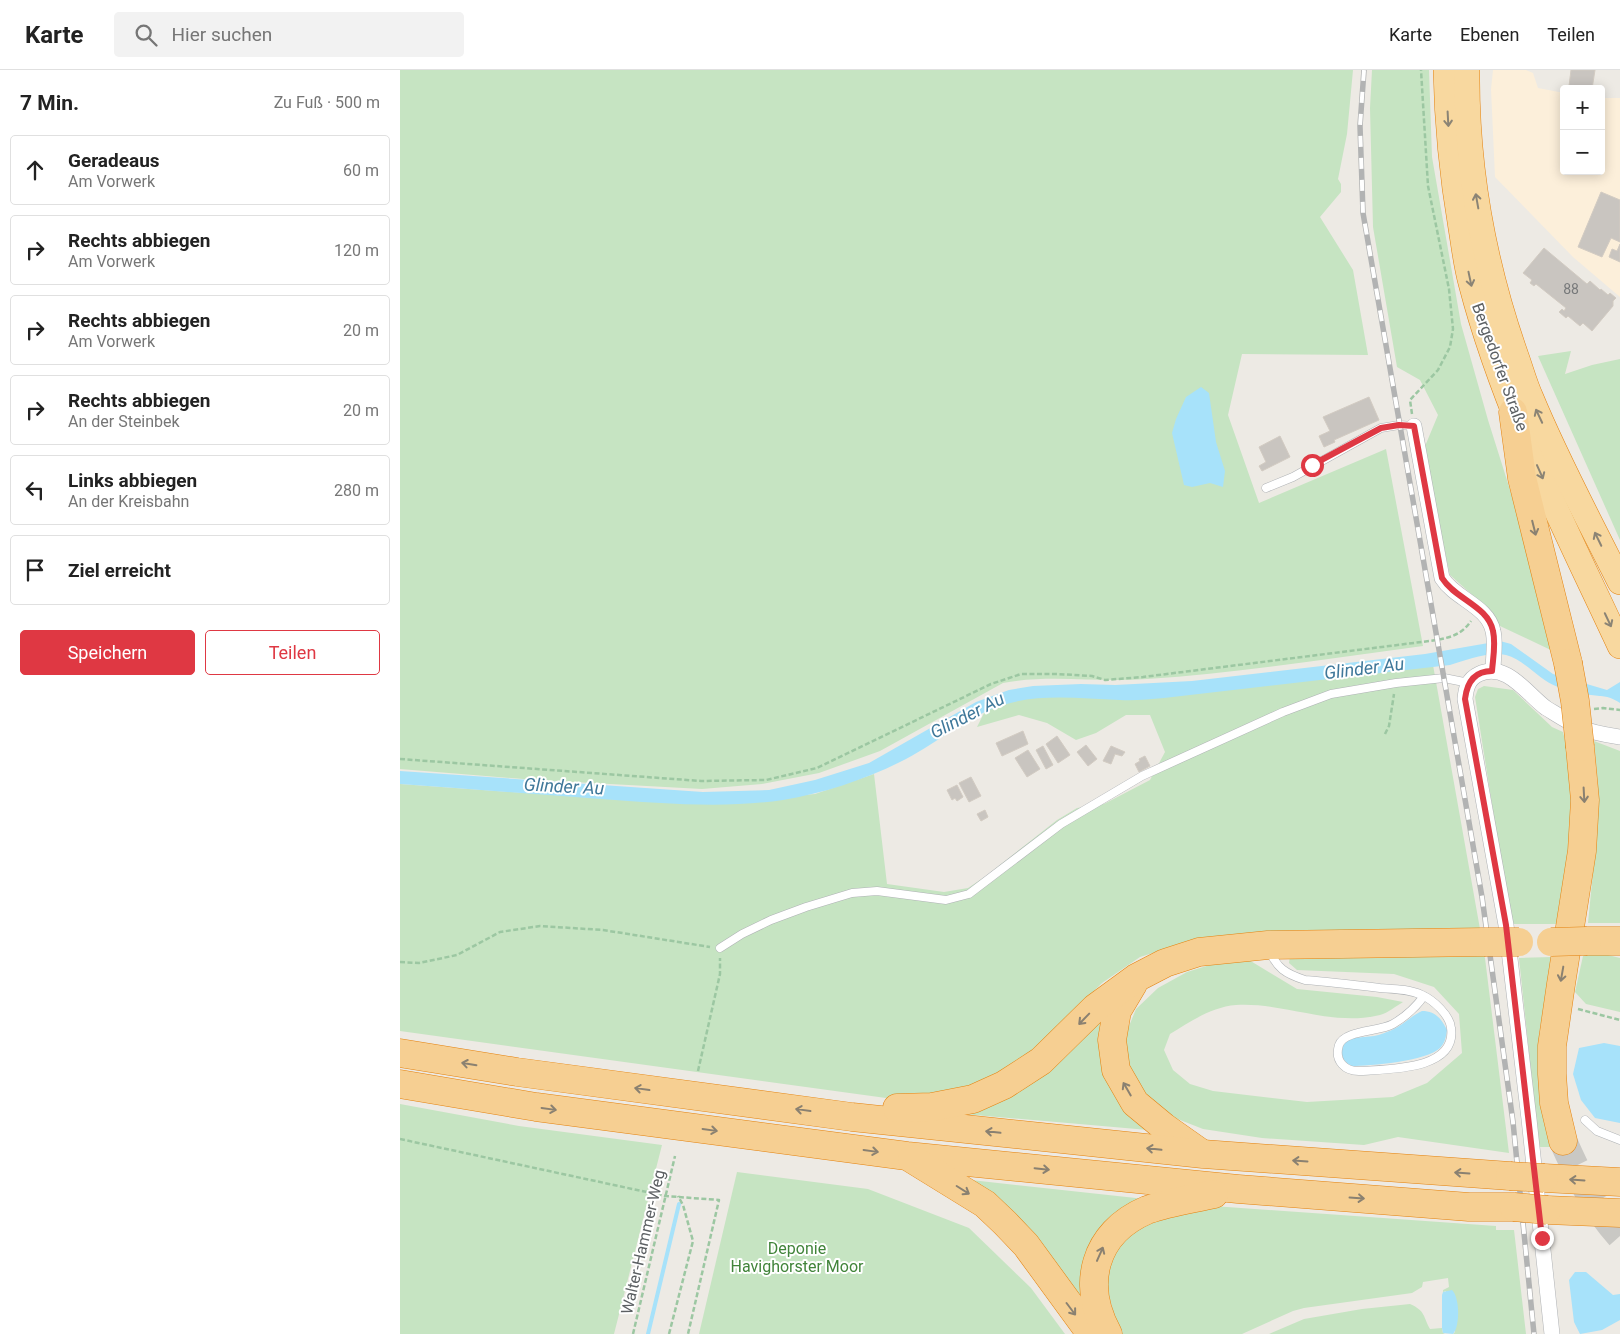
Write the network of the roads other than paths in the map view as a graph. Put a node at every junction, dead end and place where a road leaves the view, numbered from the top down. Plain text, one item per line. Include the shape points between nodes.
1 (1446, 70) edge
2 (1468, 70) edge
3 (1513, 412) junction
4 (1414, 426) joint
5 (1266, 488) dead end
6 (1620, 582) edge
7 (1620, 646) edge
8 (1493, 663) junction
9 (1468, 683) junction
10 (1620, 737) edge
11 (1620, 941) edge
12 (1268, 945) junction
13 (720, 948) road end
14 (1136, 978) junction
15 (1424, 996) junction
16 (400, 1053) edge
17 (400, 1084) edge
18 (852, 1117) junction
19 (1585, 1120) dead end
20 (1620, 1140) edge
21 (1563, 1141) tunnel mouth
22 (1203, 1154) junction
23 (906, 1156) junction
24 (1620, 1182) edge
25 (1238, 1189) junction
26 (1620, 1213) edge
27 (1091, 1334) edge
28 (1108, 1334) edge
29 (1552, 1334) edge

1 -> 3 highway, Bergedorfer Straße via 1454,186 1470,281
6 -> 2 highway, Bergedorfer Straße via 1531,398 1506,327 1486,249 1474,182
3 -> 7 highway, Bergedorfer Straße
3 -> 21 highway, bridge via 1522,478 1568,663 1585,800 1582,851 1552,1046 1554,1103
4 - 5 lane via 1381,428 1293,477
4 - 8 street via 1442,578 1454,592 1478,609 1492,626
8 - 9 street
8 - 10 street via 1545,707 1580,728
9 - 13 lane via 1444,678 1331,694 1283,712 1142,776 1061,824 970,894 946,900 877,891 852,892 771,920
9 - 29 street via 1465,699 1507,934
11 - 12 highway, bridge
12 - 14 highway via 1199,952 1165,963
12 - 15 lane via 1273,961 1290,975 1305,980 1406,990
14 -> 18 highway via 1095,1008 1041,1061 1004,1085 973,1099 932,1107 879,1109
22 -> 14 highway via 1135,1104 1116,1070 1112,1040 1117,1011
15 - 15 lane via 1444,1013 1451,1026 1452,1039 1448,1049 1437,1059 1366,1071 1347,1070 1341,1065 1337,1054 1343,1038 1392,1025
18 -> 16 highway
17 -> 23 highway via 536,1107
22 -> 18 highway
19 - 20 lane via 1597,1131
24 -> 22 highway, bridge
23 -> 25 highway
23 -> 27 highway via 985,1204 1006,1223 1026,1245
25 -> 26 highway, bridge via 1469,1207
28 -> 25 highway via 1097,1309 1093,1280 1099,1254 1115,1231 1147,1210

